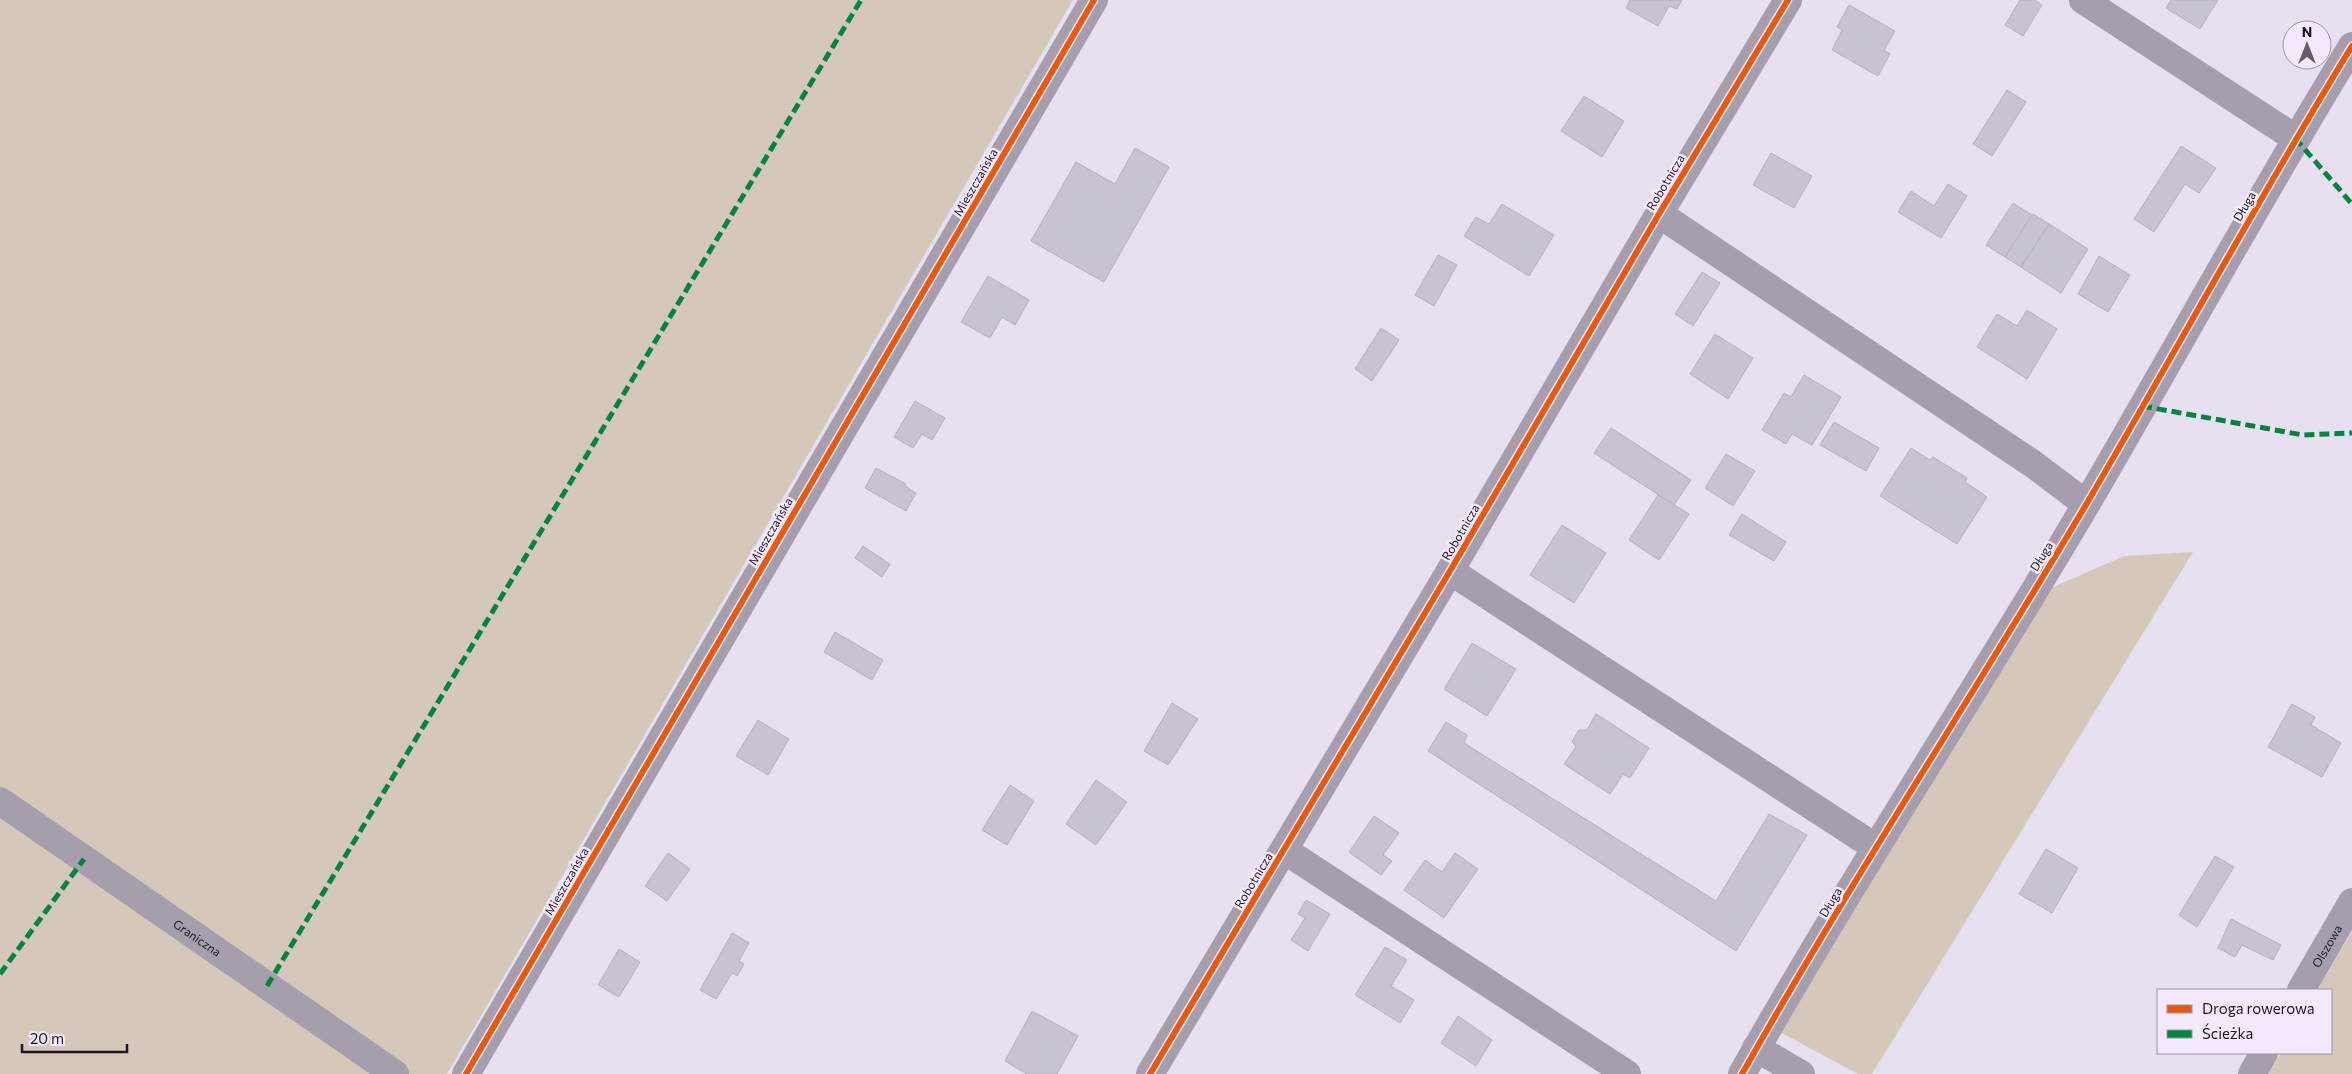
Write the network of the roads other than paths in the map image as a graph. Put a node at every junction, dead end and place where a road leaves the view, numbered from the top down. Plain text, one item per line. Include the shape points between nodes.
1 (1094, 0) edge
2 (1788, 0) edge
3 (2083, 0) edge
4 (2352, 46) edge
5 (2295, 138) junction
6 (1659, 214) junction
7 (2086, 504) junction
8 (1450, 571) junction
9 (0, 801) edge
10 (1875, 847) junction
11 (1284, 850) junction
12 (2352, 902) edge
13 (2302, 989) edge
14 (1756, 1048) junction
15 (2263, 1054) edge
16 (395, 1074) edge
17 (466, 1074) edge
18 (1150, 1074) edge
19 (1627, 1074) edge
20 (1742, 1074) edge
21 (1801, 1074) edge
22 (2252, 1074) edge

1 - 17 street, Mieszczańska
2 - 6 street, Robotnicza
3 - 5 street
4 - 5 street, Długa
5 - 7 street, Długa
6 - 7 street via 2033,464
6 - 8 street, Robotnicza
7 - 10 street, Długa
8 - 10 street
8 - 11 street, Robotnicza
9 - 16 street, Graniczna
10 - 14 street, Długa
11 - 18 street, Robotnicza
11 - 19 street
12 - 13 street, Olszowa
14 - 20 street, Długa
14 - 21 street
15 - 22 street

